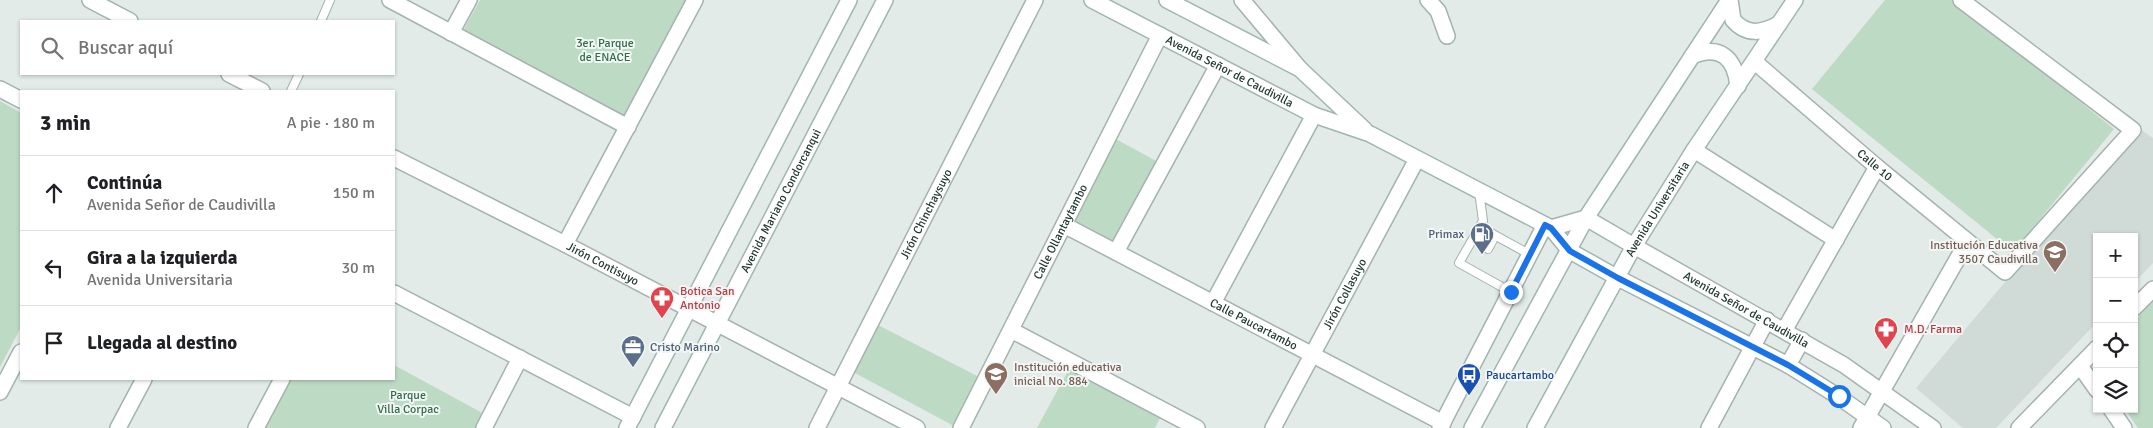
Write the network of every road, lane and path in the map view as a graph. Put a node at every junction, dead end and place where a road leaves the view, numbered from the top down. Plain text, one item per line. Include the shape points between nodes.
1 (90, 0) edge
2 (330, 0) edge
3 (390, 0) edge
4 (469, 0) edge
5 (696, 0) edge
6 (849, 0) edge
7 (884, 0) edge
8 (1035, 0) edge
9 (1092, 0) edge
10 (1167, 0) edge
11 (1242, 0) edge
12 (1730, 0) edge
13 (1795, 0) edge
14 (1961, 0) edge
15 (1438, 4) edge
16 (128, 20) edge
17 (321, 20) edge
18 (1779, 24) junction
19 (451, 33) junction
20 (1160, 35) junction
21 (1447, 36) dead end
22 (1692, 56) junction
23 (1755, 62) junction
24 (1218, 65) junction
25 (1300, 69) junction
26 (231, 75) edge
27 (299, 75) edge
28 (1738, 86) junction
29 (0, 89) edge
30 (260, 90) edge
31 (291, 90) edge
32 (20, 99) edge
33 (1314, 115) junction
34 (628, 127) junction
35 (1370, 134) junction
36 (1694, 150) junction
37 (395, 158) edge
38 (1417, 159) junction
39 (1878, 167) junction
40 (1479, 191) junction
41 (1586, 218) junction
42 (1064, 225) junction
43 (1480, 227) junction
44 (1548, 227) junction
45 (1495, 236) junction
46 (1836, 240) junction
47 (1967, 242) junction
48 (566, 244) junction
49 (1634, 246) junction
50 (1488, 249) dead end
51 (1570, 251) junction
52 (1116, 252) junction
53 (1529, 254) junction
54 (1480, 264) dead end
55 (1475, 272) junction
56 (1618, 278) junction
57 (2153, 289) edge
58 (1511, 292) junction
59 (395, 294) edge
60 (1214, 302) junction
61 (2138, 304) edge
62 (689, 308) junction
63 (1767, 320) junction
64 (717, 323) junction
65 (1785, 329) junction
66 (1011, 330) junction
67 (1802, 340) junction
68 (1753, 346) junction
69 (2093, 352) edge
70 (20, 354) edge
71 (1313, 355) junction
72 (520, 358) junction
73 (1788, 365) junction
74 (2080, 366) junction
75 (143, 380) edge
76 (281, 380) edge
77 (2093, 384) edge
78 (838, 387) junction
79 (1882, 390) junction
80 (0, 392) edge
81 (1483, 407) junction
82 (2114, 413) edge
83 (630, 422) edge
84 (1864, 422) edge
85 (1442, 425) edge
86 (118, 428) edge
87 (256, 428) edge
88 (484, 428) edge
89 (662, 428) edge
90 (817, 428) edge
91 (917, 428) edge
92 (961, 428) edge
93 (1197, 428) edge
94 (1273, 428) edge
95 (1472, 428) edge
96 (1488, 428) edge
97 (1535, 428) edge
98 (1709, 428) edge
99 (1883, 428) edge
100 (1934, 428) edge
101 (2019, 428) edge
102 (2124, 428) edge

1 - 16 street
2 - 17 lane
3 - 19 street
4 - 19 street
5 - 34 street
6 - 62 street
7 - 64 street, Avenida Mariano Condorcanqui
8 - 78 street, Jirón Chinchaysuyo
9 - 20 street, Avenida Señor de Caudivilla
10 - 25 street, Avenida Señor de Caudivilla
11 - 25 street
12 - 18 street via 1733,20 1745,30 1763,32
12 - 22 street
13 - 18 street, Avenida Universitaria
14 - 47 street, Calle 10 via 2133,130 2005,272
15 - 21 street
18 - 23 street, Avenida Universitaria
19 - 34 street
20 - 24 street, Avenida Señor de Caudivilla
20 - 42 street, Calle Ollantaytambo
22 - 28 street via 1711,51 1726,58 1733,65
22 - 41 street
23 - 28 street, Avenida Universitaria
23 - 39 street, Calle 10
24 - 33 street, Avenida Señor de Caudivilla
24 - 52 street
25 - 35 street, Avenida Señor de Caudivilla
26 - 30 street
27 - 31 lane
28 - 36 street, Avenida Universitaria
29 - 32 street
33 - 35 street, Avenida Señor de Caudivilla
33 - 60 street
34 - 48 street
35 - 38 street, Avenida Señor de Caudivilla
36 - 46 street
36 - 49 street, Avenida Universitaria
37 - 48 street, Jirón Contisuyo
38 - 40 street, Avenida Señor de Caudivilla
38 - 71 street, Jirón Collasuyo
39 - 46 street
39 - 47 street, Calle 10
40 - 43 lane via 1483,221
40 - 44 street, Avenida Señor de Caudivilla
41 - 44 street
41 - 49 street, Avenida Señor de Caudivilla
41 - 51 street
42 - 52 street, Calle Paucartambo
42 - 66 street, Calle Ollantaytambo
43 - 45 lane
43 - 55 lane via 1459,263
44 - 51 street, Avenida Señor de Caudivilla
44 - 53 street
45 - 50 lane
45 - 53 lane
46 - 65 street
47 - 79 street
48 - 62 street, Jirón Contisuyo
49 - 56 street, Avenida Universitaria
49 - 63 street, Avenida Señor de Caudivilla
51 - 56 street, Avenida Señor de Caudivilla
51 - 81 street
52 - 60 street, Calle Paucartambo
53 - 58 street
54 - 55 lane
55 - 58 lane
56 - 68 street, Avenida Señor de Caudivilla
56 - 97 street, Avenida Universitaria
57 - 61 street
58 - 85 street
59 - 72 street
60 - 71 street, Calle Paucartambo
62 - 64 street, Jirón Contisuyo
62 - 83 street
63 - 65 street, Avenida Señor de Caudivilla
63 - 68 street
64 - 78 street, Jirón Contisuyo
64 - 89 street, Avenida Mariano Condorcanqui
65 - 67 street, Avenida Señor de Caudivilla
66 - 92 street, Calle Ollantaytambo
66 - 93 street
67 - 73 street
67 - 79 street, Avenida Señor de Caudivilla
68 - 73 street, Avenida Señor de Caudivilla
68 - 98 street
69 - 74 street
70 - 80 street
71 - 85 street, Calle Paucartambo
71 - 94 street, Jirón Collasuyo
72 - 83 street
72 - 88 street
73 - 84 street, Avenida Señor de Caudivilla
74 - 77 street
74 - 101 street
75 - 86 street
76 - 87 street
78 - 90 street, Jirón Chinchaysuyo
78 - 91 street, Jirón Contisuyo
79 - 84 street
79 - 100 street, Avenida Señor de Caudivilla
81 - 95 street
81 - 96 street
82 - 102 street
84 - 99 street, Avenida Señor de Caudivilla

